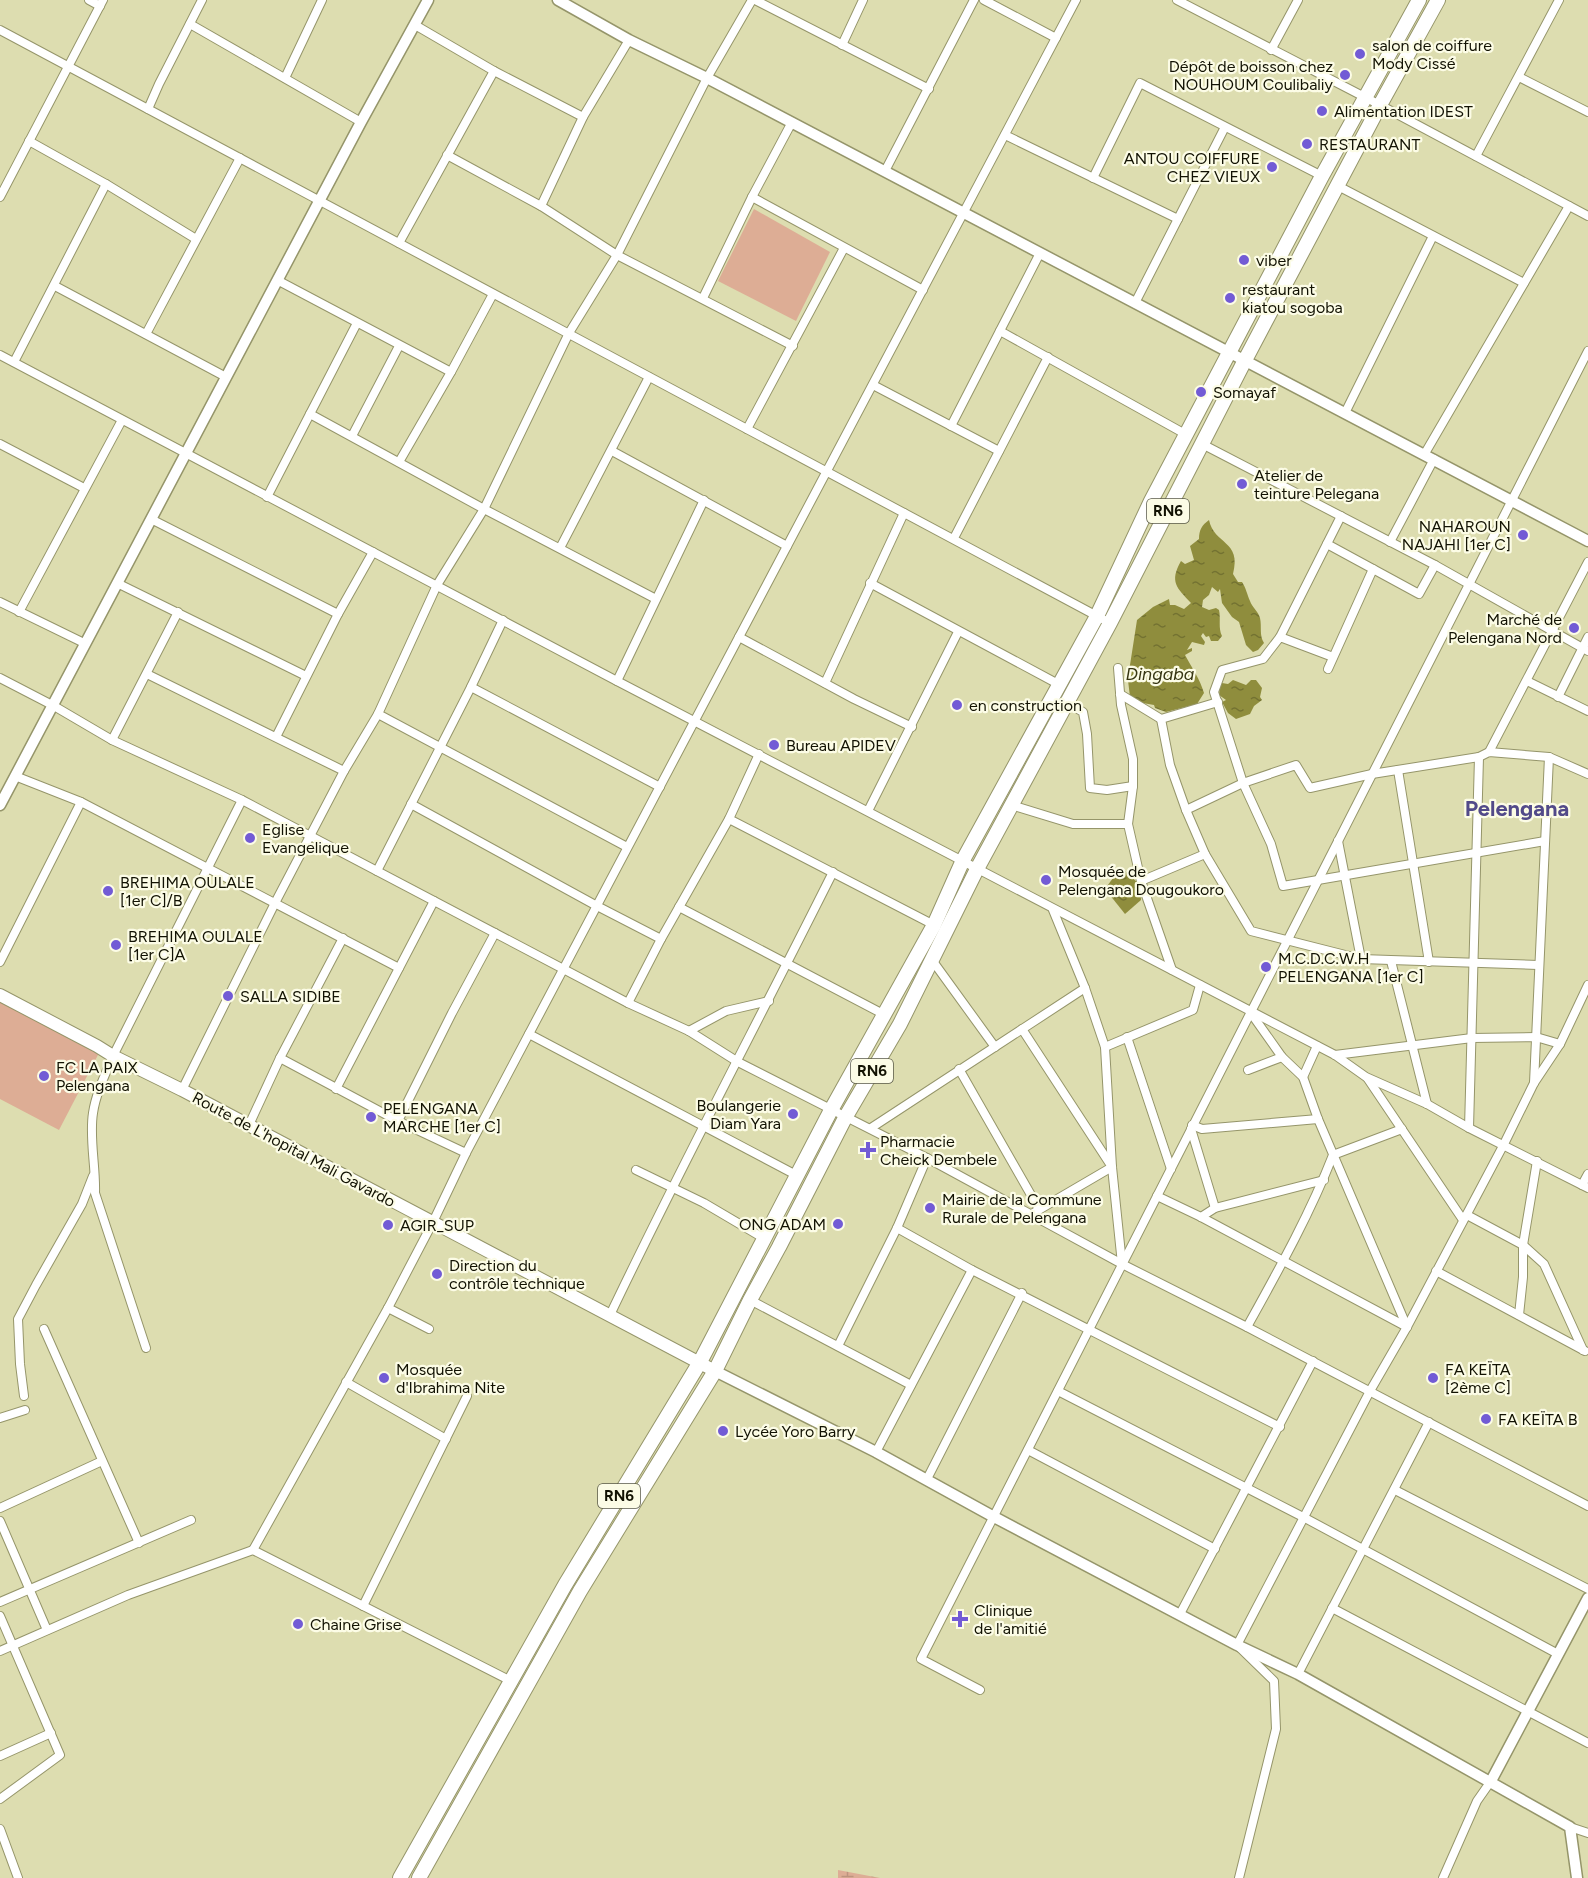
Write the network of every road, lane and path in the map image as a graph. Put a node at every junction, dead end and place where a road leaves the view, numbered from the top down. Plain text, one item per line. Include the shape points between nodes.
1 (89, 0) edge
2 (202, 0) edge
3 (322, 0) edge
4 (428, 0) edge
5 (558, 0) edge
6 (753, 0) edge
7 (862, 0) edge
8 (974, 0) edge
9 (984, 0) edge
10 (1076, 0) edge
11 (1177, 0) edge
12 (1298, 0) edge
13 (1419, 0) edge
14 (1438, 0) edge
15 (1559, 0) edge
16 (102, 3) edge
17 (190, 24) junction
18 (415, 25) junction
19 (0, 31) edge
20 (1056, 38) junction
21 (629, 40) junction
22 (842, 45) junction
23 (1271, 50) junction
24 (70, 67) junction
25 (494, 71) junction
26 (1519, 77) junction
27 (285, 78) junction
28 (707, 78) junction
29 (928, 89) junction
30 (1365, 97) junction
31 (1380, 105) junction
32 (148, 109) junction
33 (1588, 112) edge
34 (583, 117) junction
35 (361, 122) junction
36 (792, 123) junction
37 (1225, 128) junction
38 (1005, 135) junction
39 (29, 141) junction
40 (447, 155) junction
41 (1476, 156) junction
42 (240, 158) junction
43 (885, 171) junction
44 (1322, 176) junction
45 (1093, 178) junction
46 (106, 184) junction
47 (1338, 186) junction
48 (0, 197) edge
49 (752, 197) junction
50 (320, 201) junction
51 (541, 206) junction
52 (1569, 206) junction
53 (964, 213) junction
54 (1588, 216) edge
55 (1178, 219) junction
56 (1433, 236) junction
57 (196, 239) junction
58 (399, 243) junction
59 (844, 249) junction
60 (1040, 253) junction
61 (617, 255) junction
62 (277, 280) junction
63 (1524, 284) junction
64 (55, 286) junction
65 (923, 290) junction
66 (493, 294) junction
67 (703, 298) junction
68 (1135, 303) junction
69 (357, 323) junction
70 (1000, 331) junction
71 (568, 333) junction
72 (146, 334) junction
73 (399, 346) junction
74 (793, 346) junction
75 (1588, 351) edge
76 (1229, 352) junction
77 (0, 355) edge
78 (1048, 357) junction
79 (14, 362) junction
80 (1244, 362) junction
81 (452, 372) junction
82 (226, 377) junction
83 (649, 377) junction
84 (873, 385) junction
85 (1345, 413) junction
86 (310, 414) junction
87 (122, 420) junction
88 (951, 426) junction
89 (747, 429) junction
90 (1187, 435) junction
91 (352, 436) junction
92 (0, 444) edge
93 (1202, 444) junction
94 (612, 451) junction
95 (999, 452) junction
96 (186, 454) junction
97 (1429, 457) junction
98 (399, 462) junction
99 (827, 472) junction
100 (84, 488) junction
101 (267, 496) junction
102 (704, 500) junction
103 (1511, 501) junction
104 (484, 509) junction
105 (904, 513) junction
106 (1341, 516) junction
107 (151, 519) junction
108 (954, 538) junction
109 (1588, 541) edge
110 (1390, 542) junction
111 (1327, 544) junction
112 (787, 546) junction
113 (560, 548) junction
114 (373, 552) junction
115 (1588, 562) edge
116 (1435, 565) junction
117 (1373, 569) junction
118 (1584, 578) edge
119 (117, 583) junction
120 (870, 583) junction
121 (437, 585) junction
122 (1468, 585) junction
123 (656, 599) junction
124 (0, 602) edge
125 (19, 612) junction
126 (178, 612) junction
127 (338, 614) junction
128 (1097, 616) junction
129 (503, 620) junction
130 (1110, 623) junction
131 (958, 632) junction
132 (1552, 632) junction
133 (740, 637) junction
134 (1280, 637) junction
135 (1588, 637) edge
136 (84, 643) junction
137 (1585, 650) edge
138 (1333, 657) junction
139 (1118, 668) dead end
140 (1328, 669) dead end
141 (147, 674) junction
142 (306, 676) junction
143 (0, 678) edge
144 (617, 681) junction
145 (1527, 681) junction
146 (825, 683) junction
147 (1060, 685) junction
148 (471, 687) junction
149 (1120, 694) junction
150 (1558, 697) junction
151 (1218, 702) junction
152 (1067, 703) junction
153 (54, 706) junction
154 (1588, 711) edge
155 (378, 714) junction
156 (1161, 719) junction
157 (695, 720) junction
158 (912, 727) junction
159 (276, 737) junction
160 (112, 740) junction
161 (440, 748) junction
162 (1489, 752) junction
163 (759, 754) junction
164 (1479, 757) junction
165 (1549, 757) junction
166 (1398, 770) junction
167 (344, 771) junction
168 (1372, 774) junction
169 (1588, 774) edge
170 (15, 777) junction
171 (1243, 783) junction
172 (1133, 786) junction
173 (660, 788) junction
174 (242, 800) junction
175 (81, 802) junction
176 (411, 804) junction
177 (1011, 805) junction
178 (0, 806) edge
179 (1186, 810) junction
180 (868, 811) junction
181 (729, 819) junction
182 (1128, 824) junction
183 (310, 836) junction
184 (1338, 841) junction
185 (1545, 841) junction
186 (627, 847) junction
187 (1477, 853) junction
188 (1205, 854) junction
189 (963, 860) junction
190 (1414, 864) junction
191 (207, 867) junction
192 (977, 869) junction
193 (377, 871) junction
194 (833, 872) junction
195 (1346, 875) junction
196 (1141, 881) junction
197 (1318, 881) junction
198 (434, 901) junction
199 (275, 903) junction
200 (597, 906) junction
201 (679, 907) junction
202 (1053, 910) junction
203 (934, 925) junction
204 (495, 933) junction
205 (342, 938) junction
206 (661, 939) junction
207 (1288, 940) junction
208 (1362, 959) junction
209 (932, 960) junction
210 (1391, 960) junction
211 (0, 962) edge
212 (786, 962) junction
213 (1429, 962) junction
214 (1474, 963) junction
215 (1538, 966) junction
216 (399, 968) junction
217 (563, 969) junction
218 (1172, 970) junction
219 (1200, 985) junction
220 (1588, 985) edge
221 (1085, 988) junction
222 (0, 994) edge
223 (769, 1001) junction
224 (628, 1003) junction
225 (1250, 1013) junction
226 (885, 1015) junction
227 (1022, 1029) junction
228 (689, 1031) junction
229 (529, 1034) junction
230 (1536, 1037) junction
231 (1127, 1038) junction
232 (1472, 1038) junction
233 (1560, 1044) junction
234 (1412, 1045) junction
235 (1317, 1046) junction
236 (995, 1047) junction
237 (1105, 1047) junction
238 (1335, 1055) junction
239 (113, 1056) junction
240 (1282, 1057) junction
241 (280, 1058) junction
242 (738, 1062) junction
243 (960, 1069) junction
244 (1248, 1070) dead end
245 (1303, 1077) junction
246 (1366, 1077) junction
247 (1534, 1083) junction
248 (336, 1089) junction
249 (182, 1090) junction
250 (1427, 1104) junction
251 (831, 1110) junction
252 (845, 1118) junction
253 (1318, 1119) junction
254 (398, 1121) junction
255 (249, 1125) junction
256 (702, 1126) junction
257 (1191, 1127) junction
258 (871, 1128) junction
259 (1469, 1128) junction
260 (1402, 1129) junction
261 (1504, 1144) junction
262 (466, 1153) junction
263 (1333, 1155) junction
264 (927, 1158) junction
265 (1537, 1161) junction
266 (1112, 1167) junction
267 (1171, 1169) junction
268 (96, 1170) junction
269 (636, 1170) dead end
270 (1588, 1174) edge
271 (798, 1176) junction
272 (1324, 1180) junction
273 (671, 1187) junction
274 (1585, 1187) edge
275 (1157, 1196) junction
276 (1039, 1209) junction
277 (1215, 1209) junction
278 (1030, 1215) junction
279 (1201, 1217) junction
280 (1465, 1218) junction
281 (433, 1222) junction
282 (897, 1228) junction
283 (765, 1239) junction
284 (1523, 1245) junction
285 (1283, 1261) junction
286 (1122, 1264) junction
287 (972, 1270) junction
288 (1436, 1271) junction
289 (1022, 1293) junction
290 (750, 1300) junction
291 (388, 1308) junction
292 (610, 1315) junction
293 (1519, 1315) junction
294 (1247, 1327) junction
295 (1407, 1327) junction
296 (44, 1329) dead end
297 (429, 1329) dead end
298 (1089, 1329) junction
299 (838, 1346) junction
300 (146, 1348) dead end
301 (1586, 1351) edge
302 (1313, 1361) junction
303 (700, 1362) junction
304 (716, 1371) junction
305 (346, 1382) junction
306 (911, 1385) junction
307 (1370, 1391) junction
308 (1058, 1392) junction
309 (24, 1396) dead end
310 (467, 1396) dead end
311 (25, 1410) dead end
312 (0, 1418) edge
313 (1429, 1422) junction
314 (1280, 1427) junction
315 (446, 1439) junction
316 (1028, 1450) junction
317 (876, 1452) junction
318 (102, 1461) junction
319 (927, 1479) junction
320 (1248, 1488) junction
321 (1395, 1490) junction
322 (1588, 1506) edge
323 (0, 1508) edge
324 (994, 1517) junction
325 (1305, 1518) junction
326 (191, 1520) dead end
327 (0, 1521) edge
328 (139, 1542) junction
329 (1215, 1549) junction
330 (1364, 1549) junction
331 (253, 1550) junction
332 (29, 1589) junction
333 (1588, 1589) edge
334 (1588, 1598) edge
335 (0, 1602) edge
336 (363, 1606) junction
337 (1332, 1608) junction
338 (1180, 1614) junction
339 (0, 1616) edge
340 (46, 1630) junction
341 (13, 1645) junction
342 (1237, 1645) junction
343 (0, 1650) edge
344 (1558, 1654) junction
345 (1298, 1674) junction
346 (511, 1681) junction
347 (980, 1690) dead end
348 (1528, 1712) junction
349 (51, 1733) junction
350 (1588, 1743) edge
351 (0, 1756) edge
352 (1491, 1781) junction
353 (0, 1799) edge
354 (1570, 1827) junction
355 (0, 1829) edge
356 (1588, 1833) edge
357 (18, 1878) edge
358 (400, 1878) edge
359 (419, 1878) edge
360 (1239, 1878) edge
361 (1443, 1878) edge
362 (1577, 1878) edge

1 - 16 street
2 - 17 street
3 - 27 street
4 - 18 street
5 - 21 street
6 - 22 street
6 - 28 street
7 - 22 street
8 - 29 street
9 - 20 street
10 - 20 street
11 - 23 street
12 - 23 street
13 - 30 highway, RN6
14 - 31 highway, RN6
15 - 26 street
16 - 24 street
17 - 27 street
17 - 32 street
18 - 25 street
18 - 35 street
19 - 24 street
20 - 38 street
21 - 28 street
21 - 34 street
22 - 29 street
23 - 30 street
24 - 32 street
24 - 39 street
25 - 34 street
25 - 40 street
26 - 33 street
26 - 41 street
27 - 35 street
28 - 36 street
28 - 61 street
29 - 43 street
30 - 31 street
30 - 44 highway, RN6
31 - 41 street
31 - 47 highway, RN6
32 - 42 street
34 - 51 street
35 - 50 street
36 - 43 street
36 - 49 street
37 - 44 street
37 - 45 street via 1140,83
37 - 55 street
38 - 45 street
38 - 53 street
39 - 46 street
39 - 48 street
40 - 51 street
40 - 58 street
41 - 52 street
42 - 50 street
42 - 57 street
43 - 53 street
44 - 76 highway, RN6
45 - 55 street
46 - 57 street
46 - 64 street
47 - 56 street
47 - 80 highway, RN6
49 - 59 street
49 - 67 street
50 - 58 street
50 - 62 street
51 - 61 street
52 - 54 street
52 - 63 street
53 - 60 street
53 - 65 street
55 - 68 street
56 - 63 street
56 - 85 street
57 - 72 street
58 - 66 street
59 - 65 street
59 - 74 street
60 - 68 street
60 - 70 street
61 - 67 street
61 - 71 street
62 - 69 street
62 - 82 street
63 - 97 street
64 - 72 street
64 - 79 street
65 - 84 street
66 - 71 street
66 - 81 street
67 - 74 street
68 - 76 street
69 - 73 street
69 - 86 street
70 - 78 street
70 - 88 street
71 - 83 street
71 - 104 street
72 - 82 street
73 - 81 street
73 - 91 street
74 - 89 street
75 - 103 street
76 - 80 street
76 - 90 highway, RN6
77 - 79 street
78 - 90 street
78 - 95 street
79 - 87 street
80 - 85 street
80 - 93 highway, RN6
81 - 98 street
82 - 96 street
83 - 89 street
83 - 94 street
84 - 88 street
84 - 99 street
85 - 97 street
86 - 91 street
86 - 101 street
87 - 96 street
87 - 100 street
88 - 95 street
89 - 99 street
90 - 128 highway, RN6
91 - 98 street
92 - 100 street
93 - 106 street
93 - 130 highway, RN6
94 - 102 street
94 - 113 street
95 - 108 street
96 - 101 street
96 - 107 street
97 - 103 street
97 - 110 street
98 - 104 street
99 - 105 street
99 - 112 street
100 - 125 street
101 - 114 street
102 - 112 street
102 - 123 street
103 - 109 street
103 - 122 street
104 - 113 street
104 - 121 street
105 - 108 street
105 - 120 street
106 - 110 street
106 - 111 street
107 - 119 street
107 - 127 street
108 - 128 street
110 - 116 street
111 - 117 street
111 - 134 street
112 - 133 street
113 - 123 street
114 - 121 street
114 - 127 street
115 - 118 street
116 - 117 street via 1419,594
116 - 122 street
117 - 138 street
118 - 132 street
119 - 126 street
119 - 136 street
120 - 131 street
120 - 146 street
121 - 129 street
121 - 155 street
122 - 132 street
122 - 168 street
123 - 144 street
124 - 125 street
125 - 136 street
126 - 141 street
126 - 142 street
127 - 142 street
128 - 130 street
128 - 147 highway, RN6
129 - 144 street
129 - 148 street
130 - 152 highway, RN6
131 - 147 street
131 - 158 street
132 - 137 street
132 - 145 street
133 - 146 street
133 - 157 street
134 - 138 street
134 - 151 street via 1263,659 1222,670 1214,692
135 - 137 street
136 - 153 street
137 - 150 street
138 - 140 street
139 - 149 street
141 - 159 street
141 - 160 street
142 - 159 street
143 - 153 street
144 - 157 street
145 - 150 street
145 - 162 street
146 - 158 street
147 - 189 highway, RN6
148 - 161 street
148 - 173 street
149 - 156 street
149 - 172 street via 1133,759
150 - 154 street
151 - 156 street
151 - 171 street
152 - 172 street via 1083,712 1090,788
152 - 177 highway, RN6
153 - 160 street
153 - 170 street
155 - 161 street
155 - 167 street
156 - 179 street via 1170,765
157 - 163 street
157 - 173 street
158 - 180 street
159 - 167 street
160 - 174 street
161 - 176 street
161 - 186 street
162 - 164 street
162 - 165 street
163 - 180 street
163 - 181 street
164 - 166 street
164 - 187 street
165 - 169 street
165 - 185 street
166 - 168 street
166 - 190 street
167 - 183 street
168 - 171 street via 1310,788 1296,765
168 - 184 street
170 - 175 street
170 - 178 street
171 - 179 street
171 - 197 street via 1271,844 1283,886
172 - 182 street
173 - 186 street
174 - 183 street
174 - 191 street
175 - 191 street
175 - 211 street
176 - 193 street
176 - 200 street
177 - 182 street via 1073,824
177 - 192 highway, RN6
179 - 188 street
180 - 189 street
181 - 194 street
181 - 201 street
182 - 196 street
183 - 193 street
183 - 199 street
184 - 195 street
184 - 197 street
185 - 187 street
185 - 215 street
186 - 200 street
187 - 190 street
187 - 214 street
188 - 196 street
188 - 207 street via 1251,931
189 - 192 street
189 - 203 highway, RN6
190 - 195 street
190 - 213 street
191 - 199 street
191 - 239 street
192 - 202 street
192 - 209 highway, RN6
193 - 198 street
194 - 203 street
194 - 212 street
195 - 197 street
195 - 208 street
196 - 218 street
197 - 207 street
198 - 204 street
198 - 216 street
199 - 205 street
199 - 249 street
200 - 206 street
200 - 217 street
201 - 206 street
201 - 212 street
202 - 218 street
202 - 221 street
203 - 226 highway, RN6
204 - 217 street
204 - 254 street
205 - 216 street
205 - 241 street
206 - 224 street
207 - 208 street
207 - 225 street
208 - 210 street
209 - 236 street
209 - 252 highway, RN6
210 - 213 street
210 - 234 street
212 - 223 street
212 - 226 street
213 - 214 street
214 - 215 street
214 - 232 street
215 - 230 street
216 - 248 street
217 - 224 street
217 - 229 street
218 - 219 street
219 - 225 street
219 - 231 street via 1193,1010
220 - 233 street
221 - 227 street
221 - 237 street
222 - 239 main road, Route de L'hopital Mali Gavardo
223 - 228 street via 726,1011
223 - 242 street
224 - 228 street
225 - 235 street
225 - 240 street
225 - 257 street
226 - 251 highway, RN6
227 - 236 street
227 - 266 street
228 - 242 street
229 - 256 street
229 - 262 street
230 - 232 street
230 - 233 street
230 - 247 street
231 - 237 street
231 - 267 street
232 - 234 street
232 - 259 street
233 - 247 street
234 - 238 street
234 - 250 street
235 - 238 street
235 - 245 street
236 - 243 street
237 - 266 street
238 - 246 street
239 - 249 main road, Route de L'hopital Mali Gavardo
239 - 268 street via 92,1115
240 - 244 street
240 - 245 street
241 - 248 street
241 - 255 street
242 - 251 street
242 - 256 street
243 - 258 street
243 - 276 street
245 - 253 street
246 - 250 street
246 - 260 street
247 - 261 street
248 - 254 street
249 - 255 main road, Route de L'hopital Mali Gavardo
250 - 259 street
251 - 252 street
251 - 271 highway, RN6
252 - 258 street
252 - 290 highway, RN6
253 - 257 street
253 - 263 street
254 - 262 street
255 - 281 main road, Route de L'hopital Mali Gavardo
256 - 271 street
256 - 273 street
257 - 267 street
257 - 277 street
258 - 264 street
259 - 261 street
260 - 263 street
260 - 280 street
261 - 265 street
261 - 280 street
262 - 281 street
263 - 272 street
263 - 295 street
264 - 278 street
264 - 282 street
265 - 274 street
265 - 284 street
266 - 276 street
266 - 286 street
267 - 275 street
268 - 300 street via 95,1193
268 - 309 street via 82,1204 18,1319
269 - 273 street
270 - 274 street
271 - 283 highway, RN6
272 - 277 street
272 - 285 street
273 - 283 street
273 - 292 street
275 - 279 street
275 - 286 street
276 - 278 street
277 - 279 street
278 - 286 street
279 - 285 street
280 - 284 street
280 - 288 street
281 - 291 street
281 - 292 main road, Route de L'hopital Mali Gavardo
282 - 287 street
282 - 299 street
283 - 303 highway, RN6
284 - 293 street
284 - 301 street via 1544,1264
285 - 294 street
285 - 295 street
286 - 294 street
286 - 298 street
287 - 289 street
287 - 306 street
288 - 293 street
288 - 295 street
289 - 298 street
289 - 319 street
290 - 299 street
290 - 304 highway, RN6
291 - 297 street
291 - 305 street
292 - 303 main road, Route de L'hopital Mali Gavardo
293 - 301 street
294 - 302 street
295 - 307 street
296 - 318 street
298 - 308 street
298 - 314 street
299 - 306 street
302 - 307 street
302 - 314 street
303 - 304 main road, Route de L'hopital Mali Gavardo
303 - 346 highway, RN6
304 - 317 street
304 - 359 highway, RN6 via 580,1591
305 - 315 street
305 - 331 street
306 - 317 street
307 - 313 street
307 - 325 street
308 - 316 street
308 - 320 street
310 - 315 street
311 - 312 street
313 - 321 street
313 - 322 street
314 - 320 street
315 - 336 street
316 - 324 street
316 - 329 street
317 - 319 street
318 - 323 street
318 - 328 street
319 - 324 street
320 - 325 street
320 - 329 street
321 - 330 street
321 - 333 street
324 - 338 street
324 - 347 street via 921,1659
325 - 330 street
325 - 342 street
326 - 328 street
327 - 332 street
328 - 332 street
329 - 338 street
330 - 337 street
330 - 344 street
331 - 336 street
331 - 340 street via 128,1595
332 - 335 street
332 - 340 street
334 - 344 street
336 - 346 street
337 - 345 street
337 - 348 street
338 - 342 street
339 - 341 street
340 - 341 street
341 - 343 street
341 - 349 street
342 - 345 street
342 - 360 street via 1274,1681 1276,1730
344 - 348 street
345 - 352 street
346 - 358 highway, RN6
348 - 350 street
348 - 352 street
349 - 351 street
349 - 353 street via 60,1755
352 - 354 street
352 - 361 street via 1477,1801
354 - 356 street
354 - 362 street
355 - 357 street

